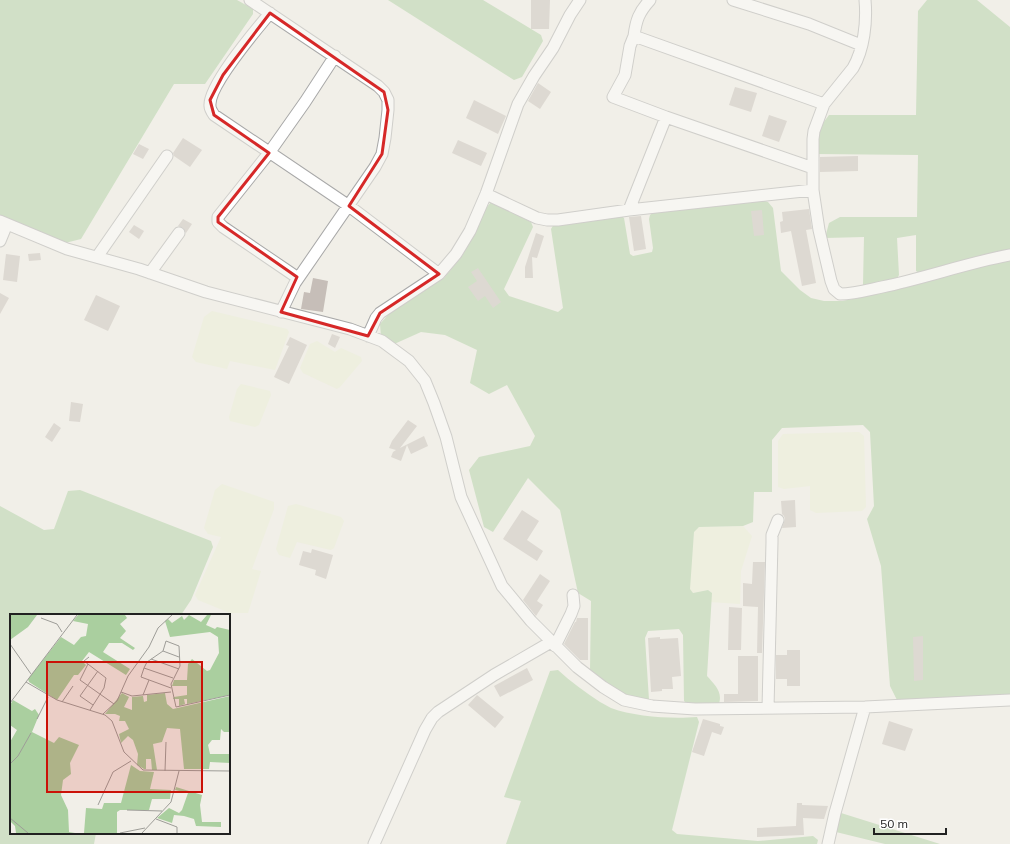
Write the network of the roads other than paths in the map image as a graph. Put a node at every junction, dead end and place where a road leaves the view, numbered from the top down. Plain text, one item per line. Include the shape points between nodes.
1 (250, 0) edge
2 (580, 0) edge
3 (650, 0) edge
4 (734, 0) edge
5 (865, 0) edge
6 (270, 13) junction
7 (634, 36) junction
8 (861, 45) junction
9 (334, 56) junction
10 (824, 104) junction
11 (666, 117) junction
12 (269, 153) junction
13 (166, 156) dead end
14 (813, 168) junction
15 (813, 190) junction
16 (486, 194) junction
17 (349, 206) junction
18 (629, 210) junction
19 (3, 222) edge
20 (179, 232) dead end
21 (0, 241) edge
22 (1010, 255) edge
23 (97, 257) junction
24 (150, 273) junction
25 (439, 274) junction
26 (298, 278) junction
27 (281, 312) junction
28 (368, 336) junction
29 (778, 520) dead end
30 (573, 595) dead end
31 (553, 644) junction
32 (1010, 700) edge
33 (865, 707) junction
34 (768, 708) junction
35 (374, 844) edge
36 (828, 844) edge

1 - 6 street
2 - 16 street via 518,104
3 - 7 street via 635,24
4 - 8 street via 809,24
5 - 8 street via 866,24
6 - 9 street
6 - 12 street via 244,45 216,86 210,100 210,108 214,115
7 - 10 street
7 - 11 street via 625,75 613,97
8 - 10 street via 853,68
9 - 12 street
9 - 17 street via 378,86 388,100 382,154
10 - 14 street via 812,139
11 - 14 street
11 - 18 street
12 - 17 street
12 - 26 street via 218,217 218,222
13 - 23 street
14 - 15 street
15 - 18 street
15 - 22 street via 831,281 834,289 840,294 906,282
16 - 18 street via 537,218 547,220
16 - 25 street via 470,231 456,254
17 - 25 street
17 - 26 street
19 - 21 street
19 - 23 street via 67,249
20 - 24 street
23 - 24 street
24 - 27 street via 206,292
25 - 28 street via 380,313
26 - 27 street
27 - 28 street
28 - 31 street via 382,341 409,361 425,381 446,437 461,497 502,586
29 - 34 street via 772,535
30 - 31 street via 574,606 571,614
31 - 34 street via 602,687 624,700 652,706 695,709
31 - 35 street via 494,675 432,718
32 - 33 street
33 - 34 street
33 - 36 street

